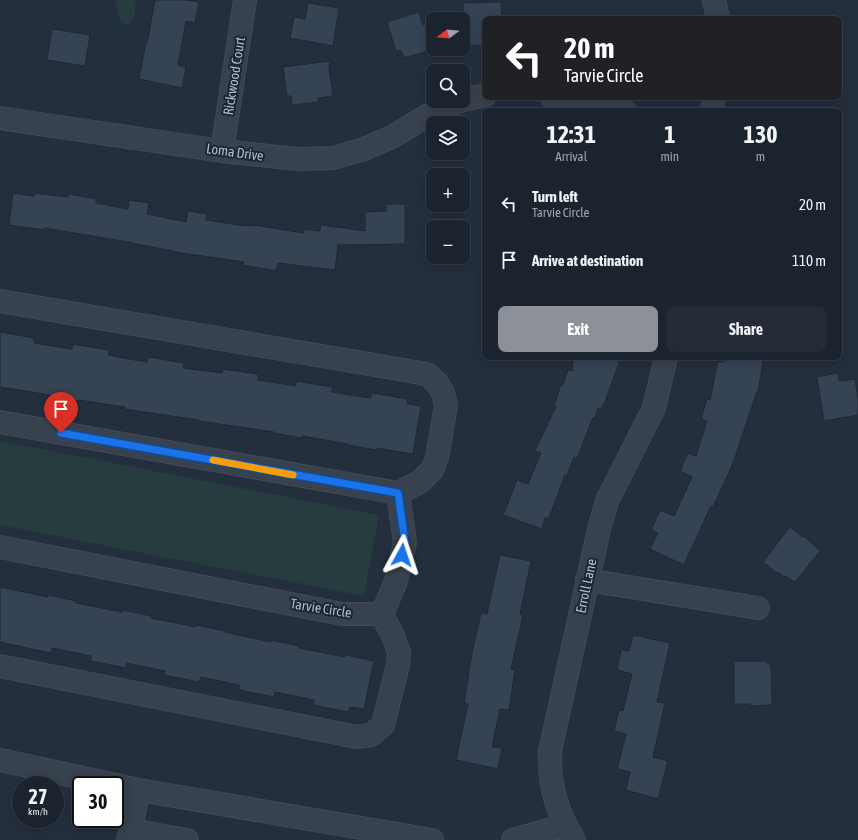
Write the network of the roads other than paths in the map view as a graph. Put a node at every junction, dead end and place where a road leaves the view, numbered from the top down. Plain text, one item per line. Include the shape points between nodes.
1 (245, 0) edge
2 (714, 0) edge
3 (717, 16) edge
4 (482, 96) edge
5 (470, 98) edge
6 (568, 100) edge
7 (443, 108) edge
8 (609, 108) edge
9 (0, 118) edge
10 (222, 151) junction
11 (0, 301) edge
12 (665, 360) edge
13 (0, 422) edge
14 (398, 493) junction
15 (0, 547) edge
16 (587, 580) junction
17 (758, 608) dead end
18 (382, 614) junction
19 (0, 666) edge
20 (0, 760) edge
21 (139, 790) junction
22 (569, 832) edge
23 (129, 835) edge
24 (187, 840) edge
25 (432, 840) edge
26 (513, 840) edge

1 - 10 street, Rickwood Court
2 - 3 street
4 - 5 street
6 - 8 street
7 - 10 street, Loma Drive via 364,150 334,158 297,159
9 - 10 street, Loma Drive
11 - 14 street via 428,374 443,392 446,405 437,458 432,470 420,482
12 - 16 street, Erroll Lane via 654,408 607,501
13 - 14 street
14 - 18 street via 405,542 396,581
15 - 18 street, Tarvie Circle via 342,614
16 - 17 street
16 - 22 street, Erroll Lane via 550,751 552,789
18 - 19 street via 399,653 398,665 383,725 371,735 357,737
20 - 21 street
21 - 23 street
21 - 25 street
22 - 26 street
23 - 24 street

